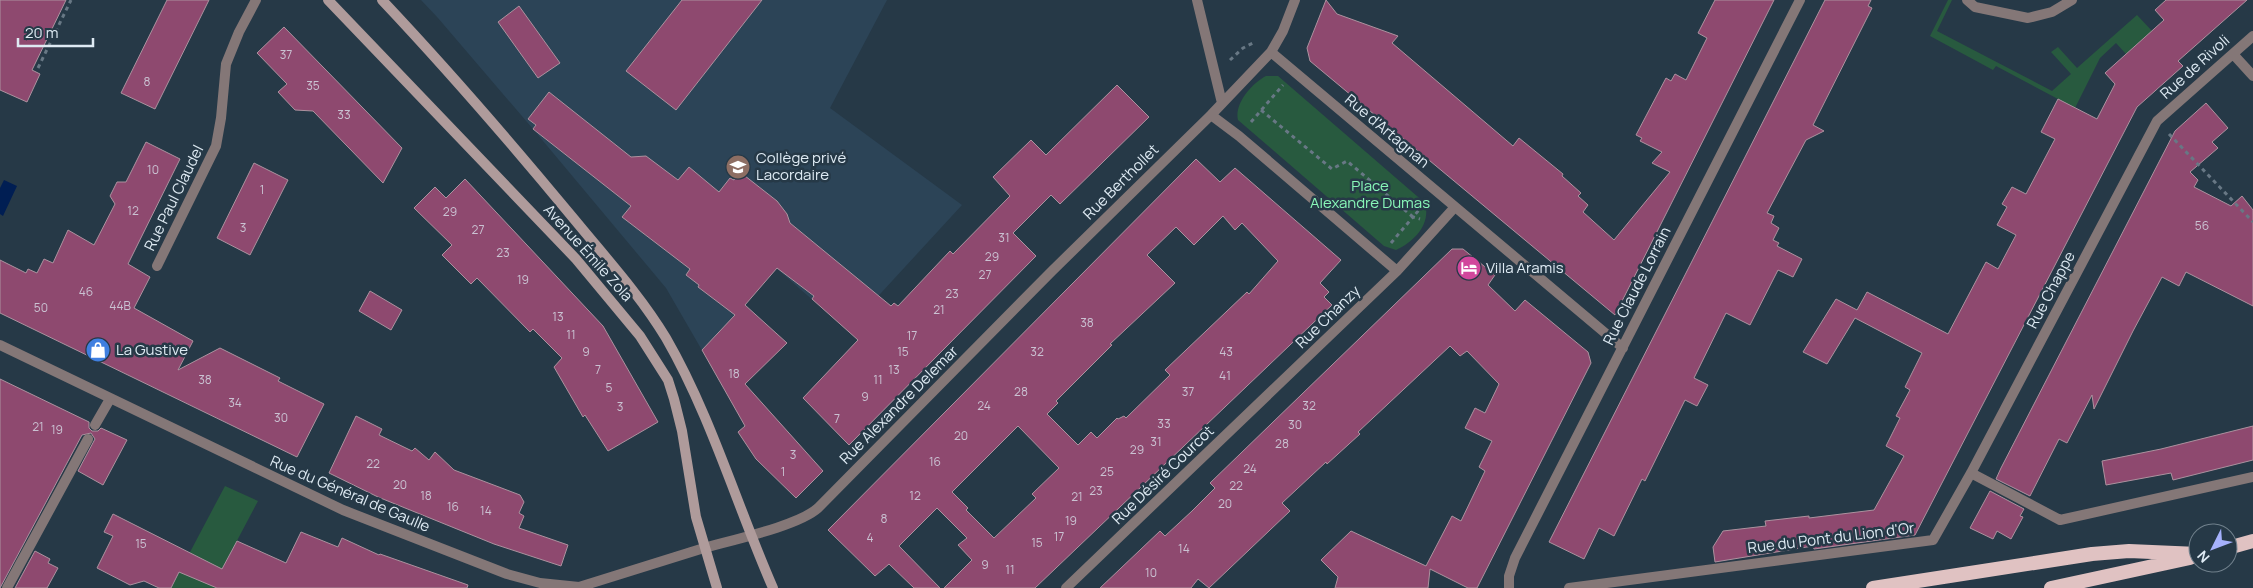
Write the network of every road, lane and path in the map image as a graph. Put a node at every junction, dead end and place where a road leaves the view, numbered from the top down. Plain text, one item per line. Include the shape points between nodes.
1 (71, 0) edge
2 (256, 0) edge
3 (328, 0) edge
4 (382, 0) edge
5 (1197, 0) edge
6 (1295, 0) edge
7 (1800, 0) edge
8 (1967, 0) edge
9 (2072, 0) edge
10 (2253, 36) edge
11 (1271, 52) junction
12 (2233, 54) junction
13 (38, 68) dead end
14 (1294, 72) junction
15 (2253, 76) edge
16 (1222, 103) junction
17 (1262, 110) junction
18 (1211, 115) junction
19 (2157, 121) junction
20 (1239, 136) junction
21 (1454, 208) junction
22 (1413, 217) dead end
23 (2253, 222) edge
24 (157, 266) dead end
25 (1052, 271) joint
26 (1397, 271) junction
27 (0, 345) edge
28 (1623, 348) junction
29 (1281, 384) joint
30 (110, 399) junction
31 (95, 425) dead end
32 (88, 439) dead end
33 (1971, 473) junction
34 (2253, 478) edge
35 (750, 534) junction
36 (2253, 541) edge
37 (2238, 545) edge
38 (704, 548) junction
39 (2188, 554) edge
40 (2188, 557) edge
41 (7, 588) edge
42 (718, 588) edge
43 (773, 588) edge
44 (1066, 588) edge
45 (1509, 588) edge
46 (1568, 588) edge
47 (1873, 588) edge
48 (2051, 588) edge

1 - 13 path
2 - 24 street, Rue Paul Claudel via 226,64 216,146
3 - 38 main road, Avenue Émile Zola via 576,259 640,336 668,380 674,399
4 - 35 main road, Avenue Émile Zola via 510,142 653,318 694,394
5 - 16 street
6 - 11 street
7 - 28 street, Rue Claude Lorrain
8 - 9 street via 1975,7 2028,18 2052,12
10 - 12 street, Rue de Rivoli
11 - 14 street, Rue d'Artagnan
11 - 16 street
12 - 15 street
12 - 19 street, Rue de Rivoli
14 - 17 path
14 - 21 street, Rue d'Artagnan
16 - 18 street
17 - 20 path
17 - 22 path via 1332,169 1347,161
18 - 20 street
18 - 25 street, Rue Berthollet
19 - 23 path
19 - 33 street, Rue Chappe
20 - 26 street
21 - 26 street
21 - 28 street, Rue d'Artagnan
25 - 35 street, Rue Alexandre Delemar via 814,512
26 - 29 street, Rue Chanzy
27 - 30 street, Rue du Général de Gaulle
28 - 45 street, Rue Claude Lorrain via 1515,558
29 - 44 street, Rue Désiré Courcot
30 - 31 street
30 - 38 street, Rue du Général de Gaulle via 372,523 507,574 540,583 579,587
32 - 41 street
33 - 34 street via 2060,520
33 - 46 street, Rue du Pont du Lion d'Or via 1933,540
35 - 38 street, Rue Alexandre Delemar
35 - 43 main road, Avenue Émile Zola
36 - 37 highway
38 - 42 main road, Avenue Émile Zola
39 - 47 highway via 2129,551 2092,554
40 - 48 highway

